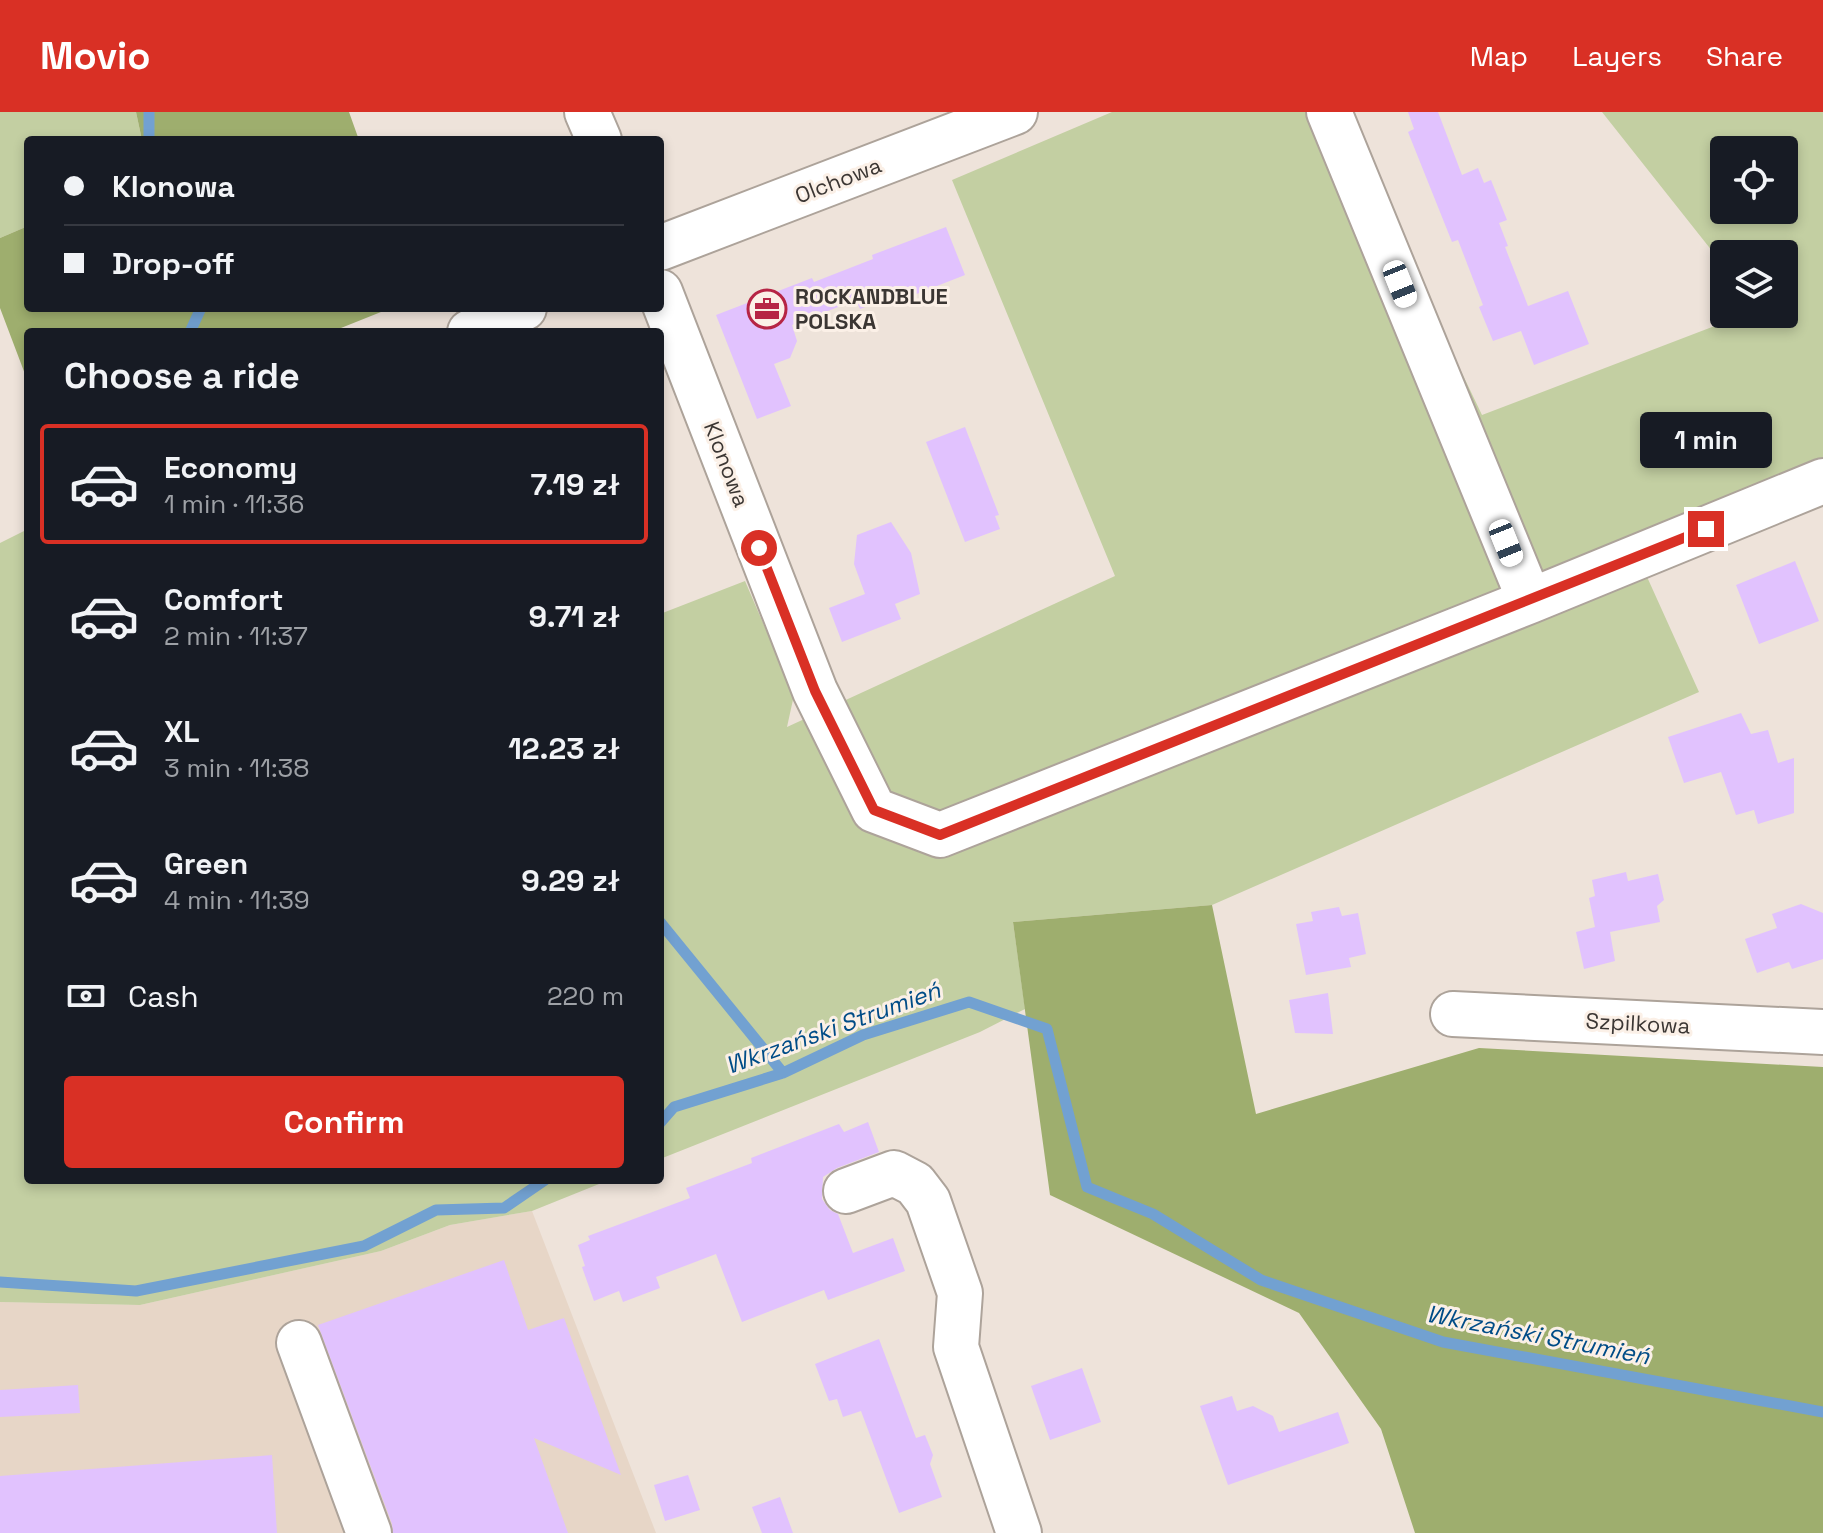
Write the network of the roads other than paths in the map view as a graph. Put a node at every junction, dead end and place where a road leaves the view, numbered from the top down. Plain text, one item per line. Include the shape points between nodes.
1 (587, 112) edge
2 (1015, 112) edge
3 (1329, 112) edge
4 (597, 136) edge
5 (664, 246) edge
6 (664, 302) edge
7 (515, 312) edge
8 (479, 328) edge
9 (1823, 481) edge
10 (1530, 601) junction
11 (1453, 1014) dead end
12 (1823, 1032) edge
13 (846, 1191) dead end
14 (299, 1343) dead end
15 (369, 1533) edge
16 (1019, 1533) edge

1 - 4 street
2 - 5 street, Olchowa
3 - 10 street
6 - 10 street, Klonowa via 815,691 874,810 940,835
7 - 8 street
9 - 10 street
11 - 12 street, Szpilkowa
13 - 16 street via 894,1173 915,1184 928,1201 960,1293 956,1347
14 - 15 street

